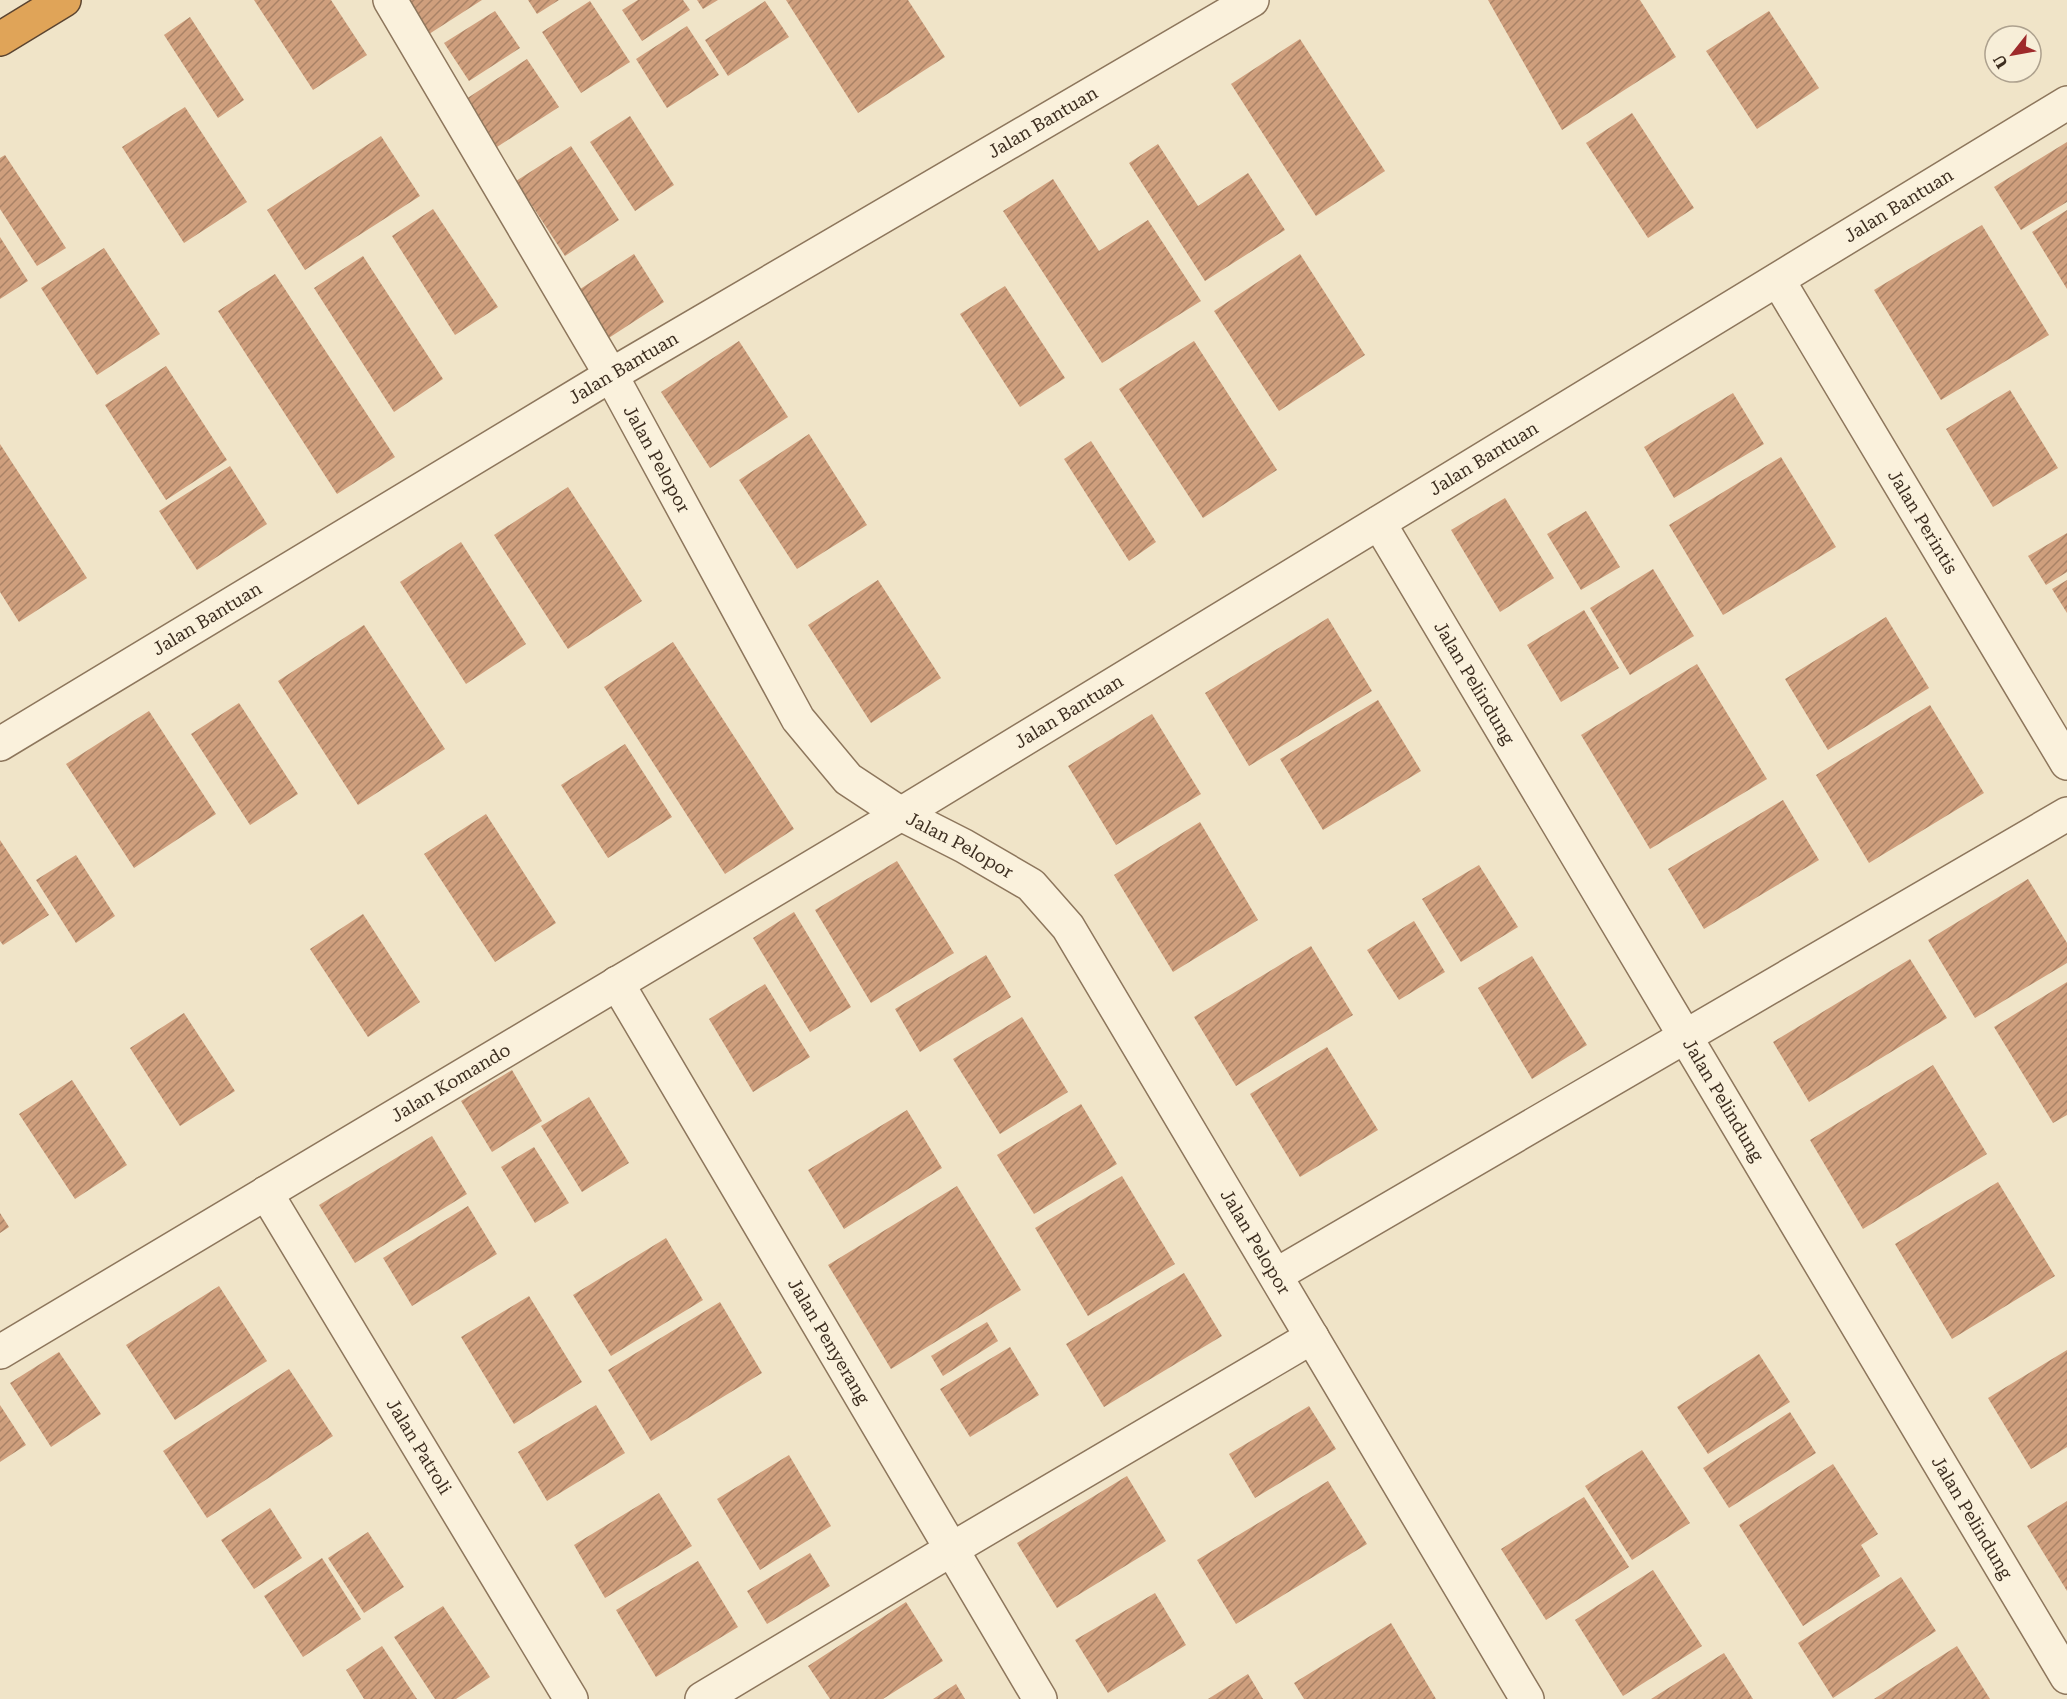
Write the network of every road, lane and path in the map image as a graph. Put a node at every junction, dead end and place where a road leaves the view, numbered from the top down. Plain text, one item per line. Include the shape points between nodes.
1 (64, 0) edge
2 (390, 0) edge
3 (1252, 0) edge
4 (0, 39) edge
5 (2067, 103) edge
6 (1778, 280) junction
7 (610, 375) junction
8 (1379, 523) junction
9 (0, 744) edge
10 (2067, 763) edge
11 (901, 813) junction
12 (2067, 814) edge
13 (617, 983) junction
14 (1685, 1036) junction
15 (266, 1193) junction
16 (1276, 1275) junction
17 (1312, 1337) junction
18 (0, 1352) edge
19 (952, 1549) junction
20 (2067, 1677) edge
21 (572, 1699) edge
22 (702, 1699) edge
23 (1040, 1699) edge
24 (1527, 1699) edge

1 - 4 highway
2 - 7 street, Jalan Pelopor
3 - 7 street, Jalan Bantuan
5 - 6 street, Jalan Bantuan
6 - 8 street, Jalan Bantuan
6 - 10 street, Jalan Perintis
7 - 9 street, Jalan Bantuan
7 - 11 street, Jalan Pelopor via 798,719 848,779
8 - 11 street, Jalan Bantuan
8 - 14 street, Jalan Pelindung
11 - 13 street, Jalan Komando
11 - 16 street, Jalan Pelopor via 1032,885 1068,927
12 - 14 street
13 - 15 street, Jalan Komando
13 - 19 street, Jalan Penyerang
14 - 16 street
14 - 20 street, Jalan Pelindung
15 - 18 street, Jalan Komando
15 - 21 street, Jalan Patroli
16 - 17 street, Jalan Pelopor
17 - 19 street
17 - 24 street, Jalan Pelopor
19 - 22 street
19 - 23 street, Jalan Penyerang

